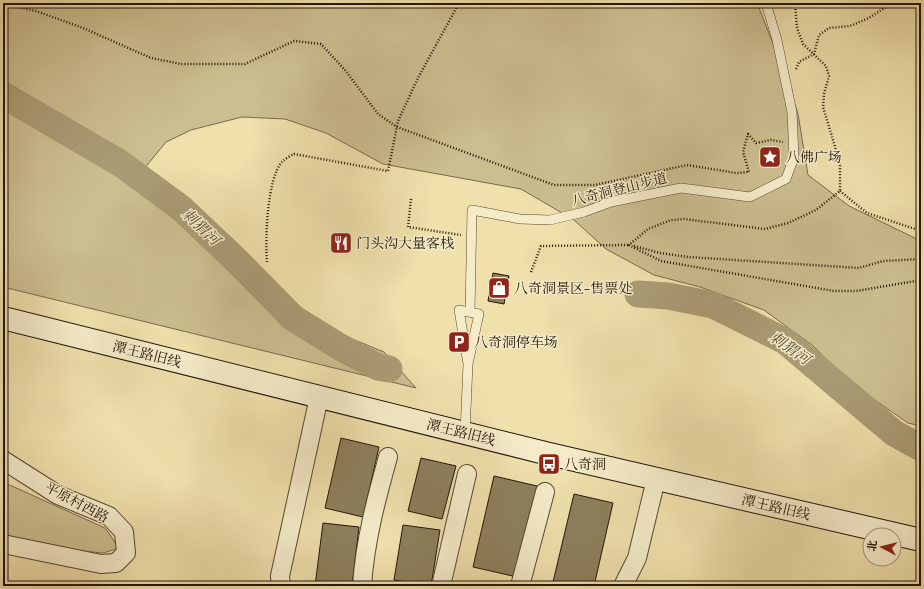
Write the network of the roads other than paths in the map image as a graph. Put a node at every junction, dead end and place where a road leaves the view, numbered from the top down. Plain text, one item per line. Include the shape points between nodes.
1 (766, 3) edge
2 (470, 312) junction
3 (3, 318) edge
4 (468, 364) junction
5 (319, 397) junction
6 (465, 433) junction
7 (388, 457) dead end
8 (3, 460) edge
9 (467, 474) dead end
10 (656, 479) junction
11 (545, 492) dead end
12 (921, 540) edge
13 (3, 544) edge
14 (281, 586) edge
15 (362, 586) edge
16 (441, 586) edge
17 (520, 586) edge
18 (623, 586) edge

1 - 2 lane, 八奇洞登山步道 via 777,40 792,112 794,157 786,179 750,197 681,188 611,202 550,220 520,219 472,210
2 - 4 lane via 480,314
2 - 4 lane via 459,310
3 - 5 main road, 潭王路旧线
4 - 6 lane
5 - 6 main road, 潭王路旧线
5 - 14 street via 280,576
6 - 10 main road, 潭王路旧线
7 - 15 street via 371,518 364,553
8 - 13 street, 平原村西路 via 58,494 109,516 124,532 126,552 116,563 101,564
9 - 16 street
10 - 12 main road, 潭王路旧线
10 - 18 street via 637,558
11 - 17 street

